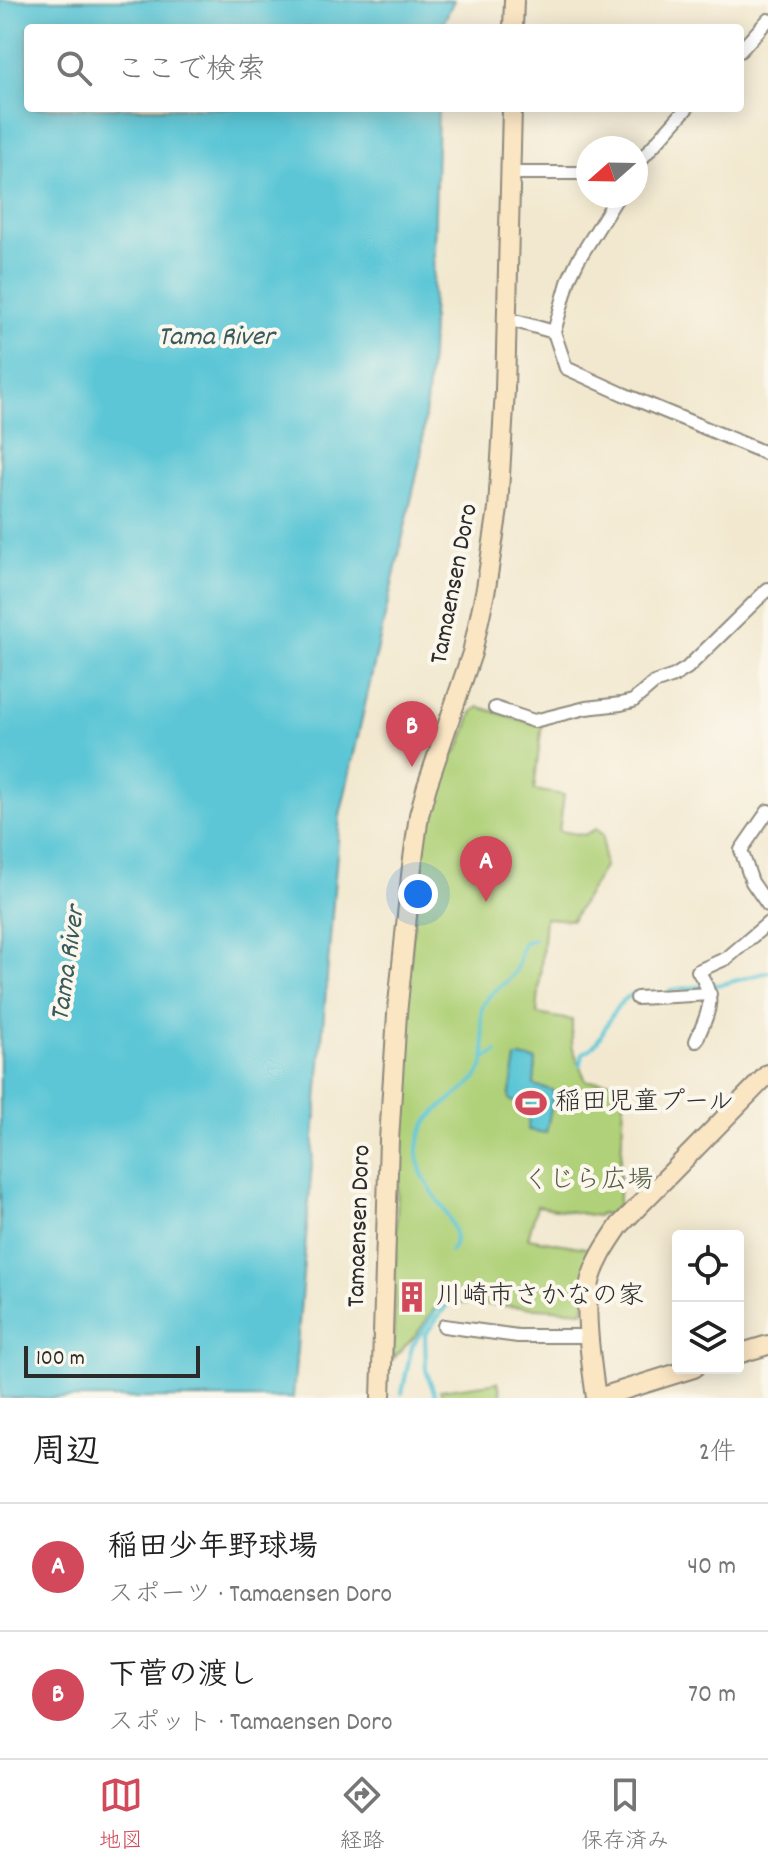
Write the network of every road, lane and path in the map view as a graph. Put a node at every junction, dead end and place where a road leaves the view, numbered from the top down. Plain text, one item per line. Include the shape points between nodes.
1 (514, 0) edge
2 (768, 20) edge
3 (513, 24) edge
4 (744, 47) edge
5 (512, 112) edge
6 (683, 112) edge
7 (648, 152) edge
8 (510, 173) junction
9 (576, 173) edge
10 (610, 208) edge
11 (508, 319) junction
12 (554, 332) junction
13 (768, 454) edge
14 (768, 589) edge
15 (495, 708) dead end
16 (768, 811) edge
17 (768, 905) edge
18 (768, 923) edge
19 (708, 989) junction
20 (637, 998) dead end
21 (696, 1041) dead end
22 (768, 1074) edge
23 (444, 1326) dead end
24 (591, 1336) junction
25 (768, 1345) edge
26 (744, 1352) edge
27 (675, 1374) edge
28 (384, 1395) edge
29 (597, 1398) edge

1 - 3 street
2 - 4 street
5 - 8 street, Tamaensen Doro
6 - 7 street
8 - 9 street
8 - 11 street, Tamaensen Doro
10 - 12 street via 569,279
11 - 12 street
11 - 28 street, Tamaensen Doro via 498,509 486,588 472,653 419,815 412,866 389,1140
12 - 13 street via 566,368
14 - 15 street via 687,668 654,683 633,701 534,721
16 - 17 street via 741,850 752,882
18 - 19 street via 727,958 698,971
19 - 20 street
19 - 21 street via 711,1004
22 - 24 street via 620,1225 603,1250 589,1288
23 - 24 street via 518,1336
24 - 29 street
25 - 26 street
27 - 29 street

